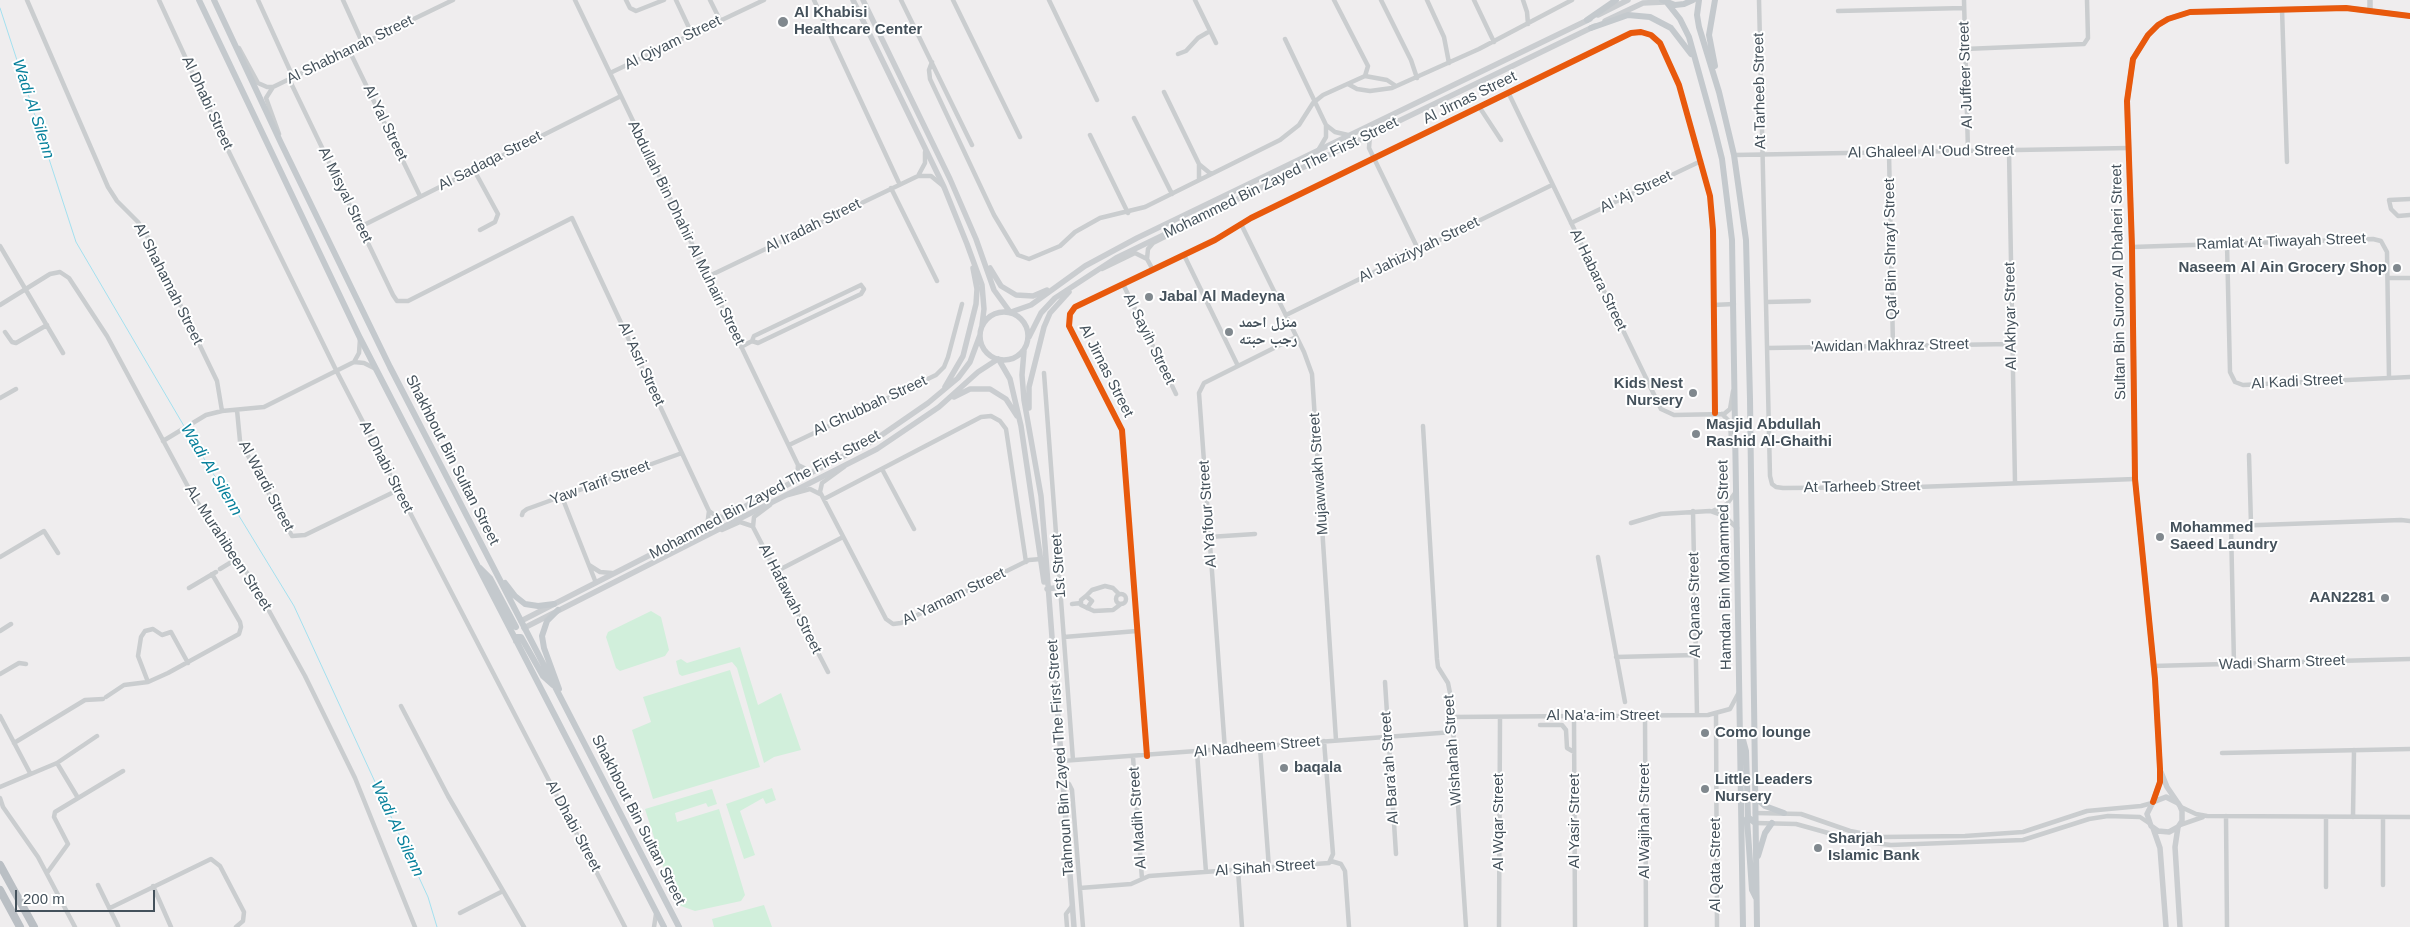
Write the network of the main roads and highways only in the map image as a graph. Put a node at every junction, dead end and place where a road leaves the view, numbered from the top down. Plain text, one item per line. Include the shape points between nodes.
1 (199, 0) edge
2 (214, 0) edge
3 (853, 0) edge
4 (863, 0) edge
5 (1616, 0) edge
6 (1628, 0) edge
7 (1693, 0) edge
8 (1699, 0) edge
9 (1715, 0) edge
10 (2370, 0) edge
11 (1665, 2) edge
12 (2370, 9) junction
13 (2410, 16) edge
14 (1587, 20) junction
15 (1591, 28) junction
16 (1696, 60) junction
17 (1719, 92) junction
18 (976, 240) junction
19 (967, 244) junction
20 (1078, 282) junction
21 (1054, 288) junction
22 (1011, 312) junction
23 (982, 325) junction
24 (980, 335) junction
25 (1029, 337) junction
26 (1024, 351) junction
27 (998, 360) junction
28 (939, 394) junction
29 (947, 400) junction
30 (1021, 426) junction
31 (1033, 447) junction
32 (492, 565) junction
33 (477, 566) junction
34 (596, 583) junction
35 (1047, 588) junction
36 (1061, 588) road end
37 (554, 604) junction
38 (569, 605) junction
39 (558, 610) junction
40 (525, 623) junction
41 (516, 627) junction
42 (515, 639) junction
43 (554, 685) junction
44 (561, 698) junction
45 (2160, 769) junction
46 (1754, 797) junction
47 (2153, 802) junction
48 (2179, 804) junction
49 (1748, 813) junction
50 (1784, 813) road end
51 (1772, 823) road end
52 (1752, 824) junction
53 (2151, 826) junction
54 (2178, 826) junction
55 (1756, 862) junction
56 (1, 864) edge
57 (0, 890) edge
58 (1757, 899) junction
59 (20, 927) edge
60 (34, 927) edge
61 (664, 927) edge
62 (679, 927) edge
63 (1074, 927) edge
64 (1743, 927) edge
65 (1757, 927) edge
66 (2166, 927) edge
67 (2180, 927) edge

1 - 33 main road, Shakhbout Bin Sultan Street via 376,371
2 - 32 main road, Shakhbout Bin Sultan Street via 386,359
3 - 19 main road via 944,187
4 - 18 main road
5 - 14 main road
6 - 14 main road, Mohammed Bin Zayed The First Street
7 - 11 main road via 1680,5
8 - 17 main road, Hamdan Bin Mohammed Street via 1698,20
9 - 17 main road via 1709,35
10 - 12 main road
11 - 15 main road, Mohammed Bin Zayed The First Street via 1643,3
11 - 16 main road, Hamdan Bin Mohammed Street via 1684,25
12 - 13 main road, Sultan Bin Suroor Al Dhaheri Street
12 - 45 main road, Sultan Bin Suroor Al Dhaheri Street via 2190,12 2158,25 2133,59 2127,101 2135,479
14 - 21 main road, Mohammed Bin Zayed The First Street via 1117,248
15 - 16 main road via 1628,15 1650,17 1671,28
15 - 20 main road, Mohammed Bin Zayed The First Street via 1131,250
16 - 49 main road, Hamdan Bin Mohammed Street via 1722,159 1732,240 1740,733
17 - 46 main road, Hamdan Bin Mohammed Street via 1734,155 1743,214 1747,274
18 - 21 main road via 992,274 1005,290 1027,296
18 - 22 main road via 994,290
19 - 23 main road via 984,293
19 - 28 main road via 976,282 976,304 963,356
20 - 25 main road, Mohammed Bin Zayed The First Street via 1046,306
20 - 31 main road via 1055,306 1044,326 1028,396
21 - 22 main road, Mohammed Bin Zayed The First Street via 1031,305
22 - 23 main road via 994,314
22 - 25 main road via 1022,319
23 - 24 main road
24 - 27 main road via 986,352
24 - 28 main road, Mohammed Bin Zayed The First Street via 964,371
25 - 26 main road
26 - 27 main road via 1013,359
26 - 31 main road, Tahnoun Bin Zayed The First Street via 1023,386
27 - 29 main road, Mohammed Bin Zayed The First Street via 978,372
27 - 30 main road, Tahnoun Bin Zayed The First Street via 1010,379
28 - 34 main road, Mohammed Bin Zayed The First Street via 873,441
29 - 30 main road via 970,389 990,389 1006,399
29 - 38 main road, Mohammed Bin Zayed The First Street via 877,449
30 - 35 main road, Tahnoun Bin Zayed The First Street
31 - 35 main road, Tahnoun Bin Zayed The First Street via 1041,496
32 - 37 main road via 519,601 531,606
32 - 40 main road, Shakhbout Bin Sultan Street
33 - 41 main road via 490,578
33 - 42 main road, Shakhbout Bin Sultan Street
34 - 37 main road, Mohammed Bin Zayed The First Street
34 - 38 main road via 596,588
35 - 36 main road
35 - 63 main road, Tahnoun Bin Zayed The First Street
37 - 40 main road, Mohammed Bin Zayed The First Street
38 - 39 main road, Mohammed Bin Zayed The First Street
39 - 40 main road, Mohammed Bin Zayed The First Street
39 - 44 main road via 548,621 542,636
40 - 41 main road
40 - 43 main road, Shakhbout Bin Sultan Street
41 - 42 main road
42 - 43 main road via 521,637 543,676
42 - 61 main road, Shakhbout Bin Sultan Street
43 - 44 main road, Shakhbout Bin Sultan Street
44 - 62 main road, Shakhbout Bin Sultan Street
45 - 47 main road, Sultan Bin Suroor Al Dhaheri Street
45 - 48 main road, Sultan Bin Suroor Al Dhaheri Street
46 - 49 main road, Hamdan Bin Mohammed Street
46 - 50 main road via 1765,806
47 - 48 main road via 2166,797
47 - 53 main road via 2147,814
48 - 54 main road via 2182,816
49 - 52 main road, Hamdan Bin Mohammed Street
49 - 52 main road
49 - 64 main road, Hamdan Bin Mohammed Street via 1741,824
51 - 55 main road via 1763,838
52 - 55 main road, Hamdan Bin Mohammed Street
52 - 58 main road via 1751,887
53 - 54 main road via 2163,833
53 - 66 main road via 2160,848
54 - 67 main road via 2175,847
55 - 58 main road, Hamdan Bin Mohammed Street
56 - 60 highway
57 - 59 highway
58 - 65 main road, Hamdan Bin Mohammed Street

